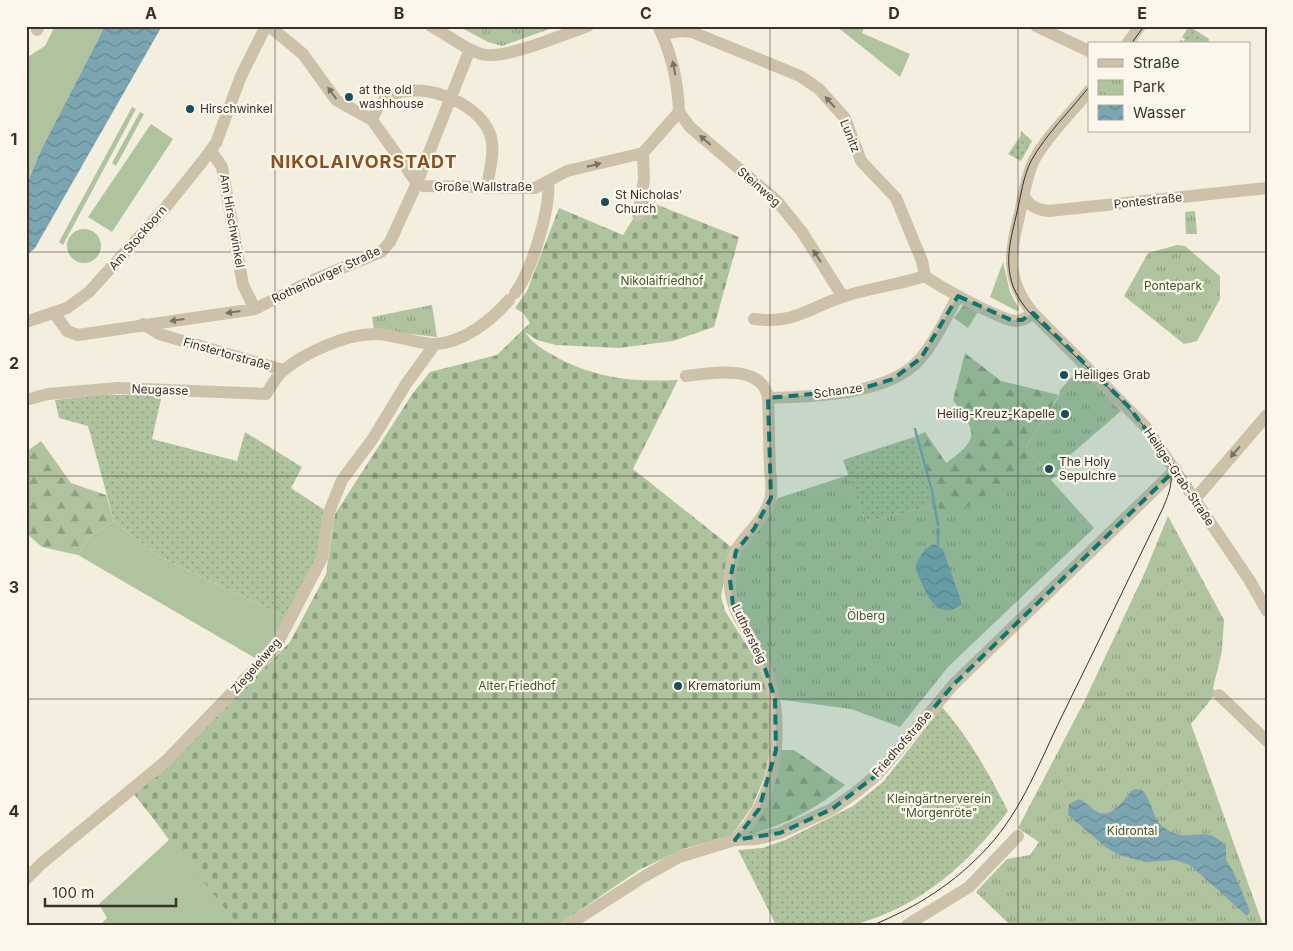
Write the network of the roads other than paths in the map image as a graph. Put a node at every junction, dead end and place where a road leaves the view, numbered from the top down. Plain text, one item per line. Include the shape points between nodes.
1 (267, 26) edge
2 (431, 26) edge
3 (588, 26) edge
4 (1036, 26) edge
5 (1140, 26) edge
6 (1050, 29) edge
7 (660, 30) edge
8 (1128, 42) edge
9 (470, 49) junction
10 (1088, 50) edge
11 (1088, 92) edge
12 (450, 97) junction
13 (679, 112) junction
14 (372, 120) junction
15 (211, 151) junction
16 (643, 153) junction
17 (548, 182) junction
18 (417, 183) junction
19 (487, 188) junction
20 (1267, 188) edge
21 (1027, 200) junction
22 (638, 216) dead end
23 (925, 276) junction
24 (958, 296) junction
25 (844, 297) junction
26 (255, 309) junction
27 (1033, 313) junction
28 (55, 314) junction
29 (754, 319) dead end
30 (26, 322) edge
31 (143, 324) junction
32 (435, 344) junction
33 (283, 370) junction
34 (686, 376) dead end
35 (768, 398) junction
36 (26, 400) edge
37 (1267, 415) edge
38 (1176, 469) junction
39 (1195, 498) junction
40 (1267, 611) edge
41 (1219, 695) dead end
42 (1267, 742) edge
43 (1018, 836) dead end
44 (735, 840) junction
45 (26, 879) edge
46 (568, 925) edge
47 (907, 925) edge

14 -> 1 street, Große Wallstraße via 336,100 302,54
1 - 15 street via 243,71
2 - 9 street
3 - 9 street via 498,55 483,55
4 - 6 street
5 - 8 street
6 - 10 street
13 -> 7 street via 673,60
23 -> 7 street, Lunitz via 896,198 861,161 845,118 810,82 692,32
9 - 12 street, Rothenburger Straße
11 - 21 street, Heilige-Grab-Straße via 1039,153 1030,171
12 - 14 street via 428,92 398,92 383,101
12 - 18 street, Rothenburger Straße
12 - 19 street via 470,108 490,132 492,152
13 - 16 street
25 -> 13 street, Steinweg via 802,232 777,201 690,127
14 - 18 street, Große Wallstraße
15 - 26 street, Am Hirschwinkel via 222,167 244,285
15 - 28 street, Am Stockborn via 100,281 77,302
17 -> 16 street, Große Wallstraße via 568,171
16 - 22 street via 644,180
17 - 19 street, Große Wallstraße via 526,189
17 - 32 street, Finstertorstraße via 550,196 530,266 512,297 489,320 458,339
18 - 19 street, Große Wallstraße via 436,187
18 - 26 street, Rothenburger Straße via 390,242 381,252 313,280
20 - 21 street, Pontestraße via 1048,211 1040,210
21 - 27 street, Heilige-Grab-Straße via 1011,262 1016,286
23 - 24 street
23 - 25 street
24 - 27 street via 1017,321
24 - 35 street, Schanze via 921,358 893,379 857,390
25 - 29 street via 792,319
26 -> 31 street, Rothenburger Straße
27 - 38 street, Heilige-Grab-Straße via 1128,406
28 - 30 street
28 - 31 street via 67,331 78,335
31 - 33 street, Finstertorstraße via 159,334
32 - 33 street, Finstertorstraße via 376,334 350,336
32 - 45 street, Ziegeleiweg via 342,480 329,512 322,558 275,648 166,761
33 - 36 street, Neugasse via 266,394 118,388 48,394
34 - 35 street via 726,371 741,373 764,388
35 - 44 street, Luthersteig via 771,498 754,529 736,551 730,580 733,605 761,656 775,699 776,750 770,781 759,809
37 -> 39 street
38 - 39 street, Heilige-Grab-Straße
38 - 44 street, Friedhofstraße via 954,684 878,774 832,809 780,833
39 - 40 street, Heilige-Grab-Straße
41 - 42 street
43 - 47 street via 969,887
44 - 46 street, Friedhofstraße via 678,858

